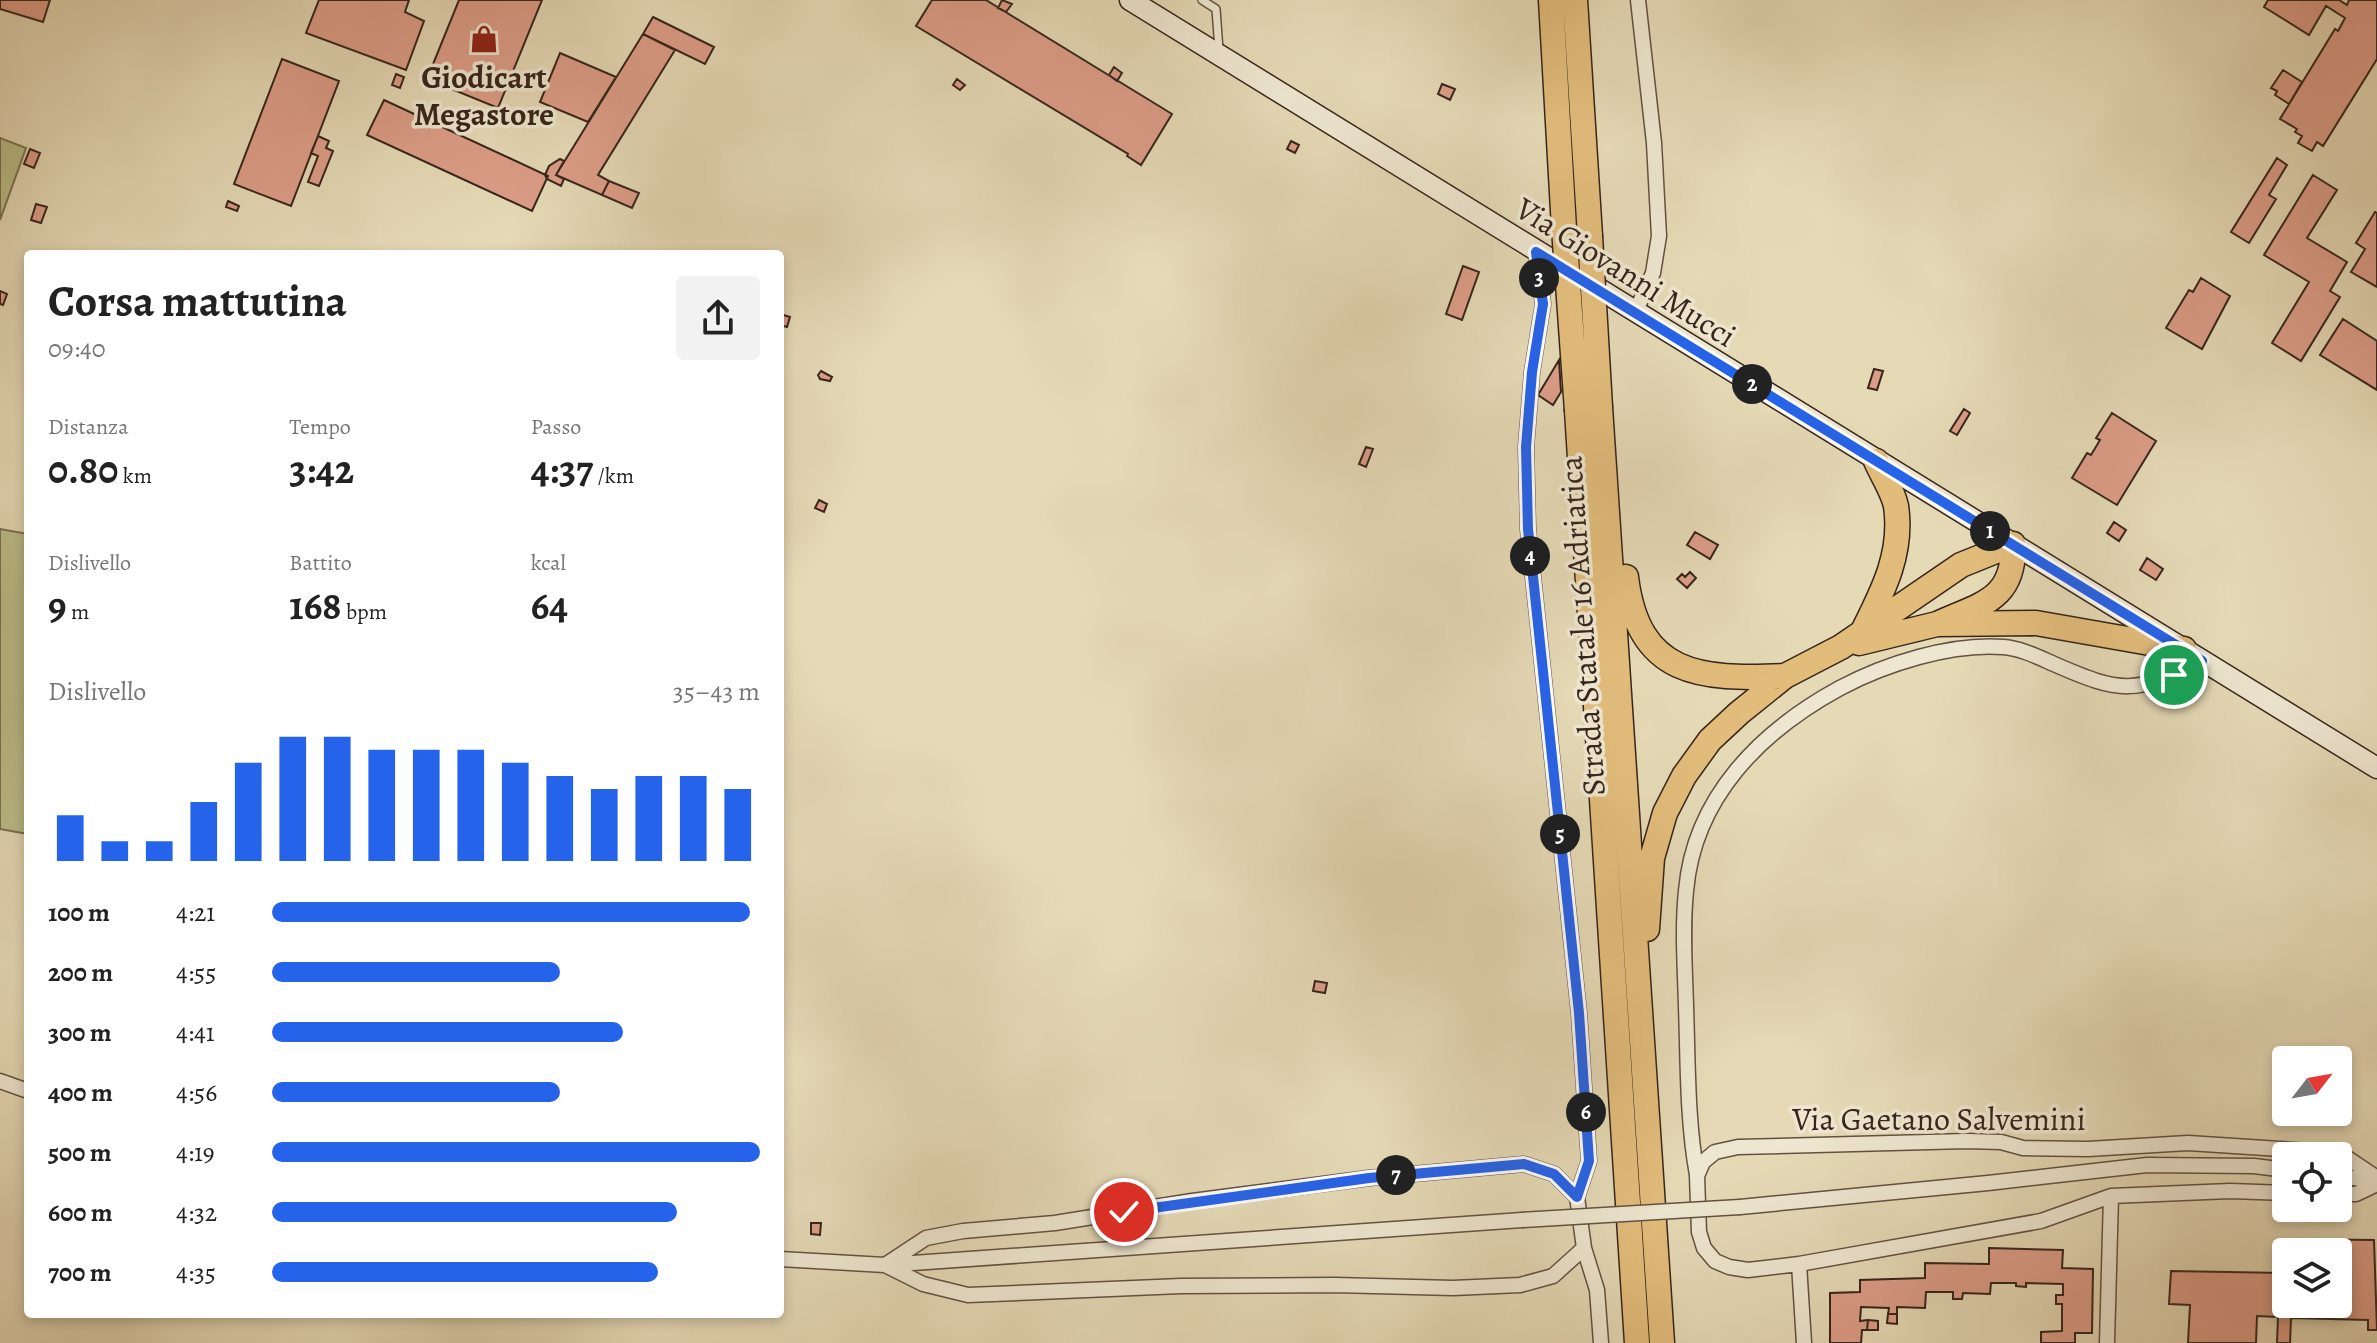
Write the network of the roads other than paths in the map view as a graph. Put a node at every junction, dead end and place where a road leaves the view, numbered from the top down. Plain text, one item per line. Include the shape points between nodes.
1 (1130, 0) edge
2 (1202, 0) edge
3 (1551, 0) edge
4 (1575, 0) edge
5 (1638, 0) edge
6 (1220, 56) junction
7 (1536, 252) junction
8 (1635, 313) junction
9 (1588, 409) junction
10 (1876, 461) junction
11 (2013, 544) junction
12 (1937, 624) junction
13 (1862, 633) junction
14 (1841, 647) junction
15 (2193, 655) junction
16 (1785, 676) junction
17 (2377, 768) edge
18 (1636, 951) junction
19 (0, 1081) edge
20 (24, 1090) edge
21 (2272, 1168) edge
22 (1697, 1176) junction
23 (2352, 1178) edge
24 (2377, 1181) edge
25 (2272, 1192) edge
26 (2352, 1194) edge
27 (2111, 1196) junction
28 (1577, 1197) junction
29 (1584, 1248) junction
30 (784, 1259) edge
31 (1799, 1264) junction
32 (885, 1265) junction
33 (1601, 1343) edge
34 (1637, 1343) edge
35 (1662, 1343) edge
36 (1804, 1343) edge
37 (2107, 1343) edge

1 - 6 main road, Via Giovanni Mucci
2 - 6 lane via 1216,9
3 - 9 highway, Strada Statale 16 Adriatica, bridge via 1564,228
4 - 9 highway, Strada Statale 16 Adriatica, bridge via 1590,236
5 - 8 street via 1659,236 1653,273
6 - 7 main road, Via Giovanni Mucci
7 - 8 main road, Via Giovanni Mucci
7 - 28 street via 1543,304 1526,447 1528,529 1579,1013 1589,1161
8 - 10 main road, Via Giovanni Mucci
9 - 16 highway via 1612,470 1629,605 1645,638 1678,666 1709,676
9 - 18 highway, Strada Statale 16 Adriatica
9 - 34 highway, Strada Statale 16 Adriatica
10 - 11 main road, Via Giovanni Mucci
10 - 13 highway via 1896,504 1898,541 1888,583
11 - 12 highway via 2014,567 1993,599
11 - 13 highway via 1961,565
11 - 15 main road, Via Giovanni Mucci
12 - 14 highway
12 - 15 highway via 2036,623
13 - 14 highway
14 - 16 highway
15 - 17 main road, Via Giovanni Mucci
15 - 22 street via 2174,675 2140,686 2114,687 2004,647 1961,649 1906,660 1851,682 1789,718 1765,739 1715,798 1692,853 1686,889 1691,1140
16 - 18 highway via 1710,740 1684,776 1665,813 1652,858 1647,927
18 - 35 highway, Strada Statale 16 Adriatica
19 - 20 street
21 - 32 street, Via Gaetano Salvemini, bridge via 2147,1165 1740,1207
22 - 24 street, Via Gaetano Salvemini via 1715,1152 1738,1147 1967,1141 2023,1148 2188,1143 2340,1153
22 - 31 street via 1699,1232 1715,1261 1748,1270
23 - 24 street
24 - 26 street
25 - 27 street
27 - 31 street via 2041,1221
27 - 37 street
28 - 29 street
28 - 32 street via 1554,1174 1524,1164 1467,1168 950,1233 926,1238
29 - 32 street via 1553,1276 1520,1285 1453,1288 1181,1286 968,1295 923,1284
29 - 33 street via 1597,1290
30 - 32 street, Via Gaetano Salvemini
31 - 36 street

